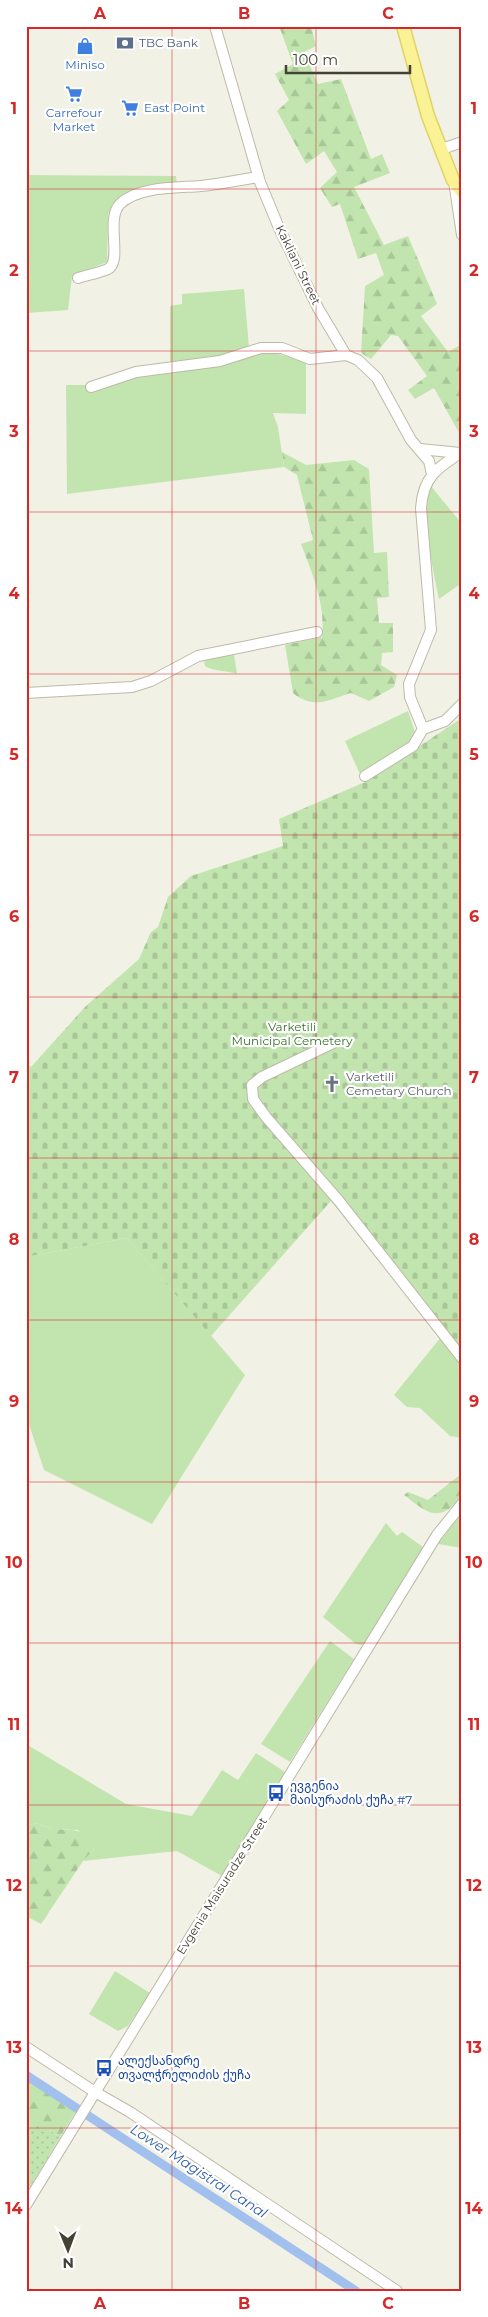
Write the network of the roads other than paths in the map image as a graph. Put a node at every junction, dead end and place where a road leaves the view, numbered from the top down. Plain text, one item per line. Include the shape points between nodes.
1 (215, 26) edge
2 (403, 26) edge
3 (462, 142) edge
4 (442, 149) junction
5 (258, 177) junction
6 (454, 180) junction
7 (462, 192) edge
8 (462, 235) edge
9 (78, 278) dead end
10 (346, 355) junction
11 (91, 387) dead end
12 (420, 449) junction
13 (461, 452) edge
14 (432, 474) junction
15 (317, 632) dead end
16 (26, 693) edge
17 (462, 704) edge
18 (423, 728) junction
19 (365, 776) dead end
20 (333, 1043) dead end
21 (462, 1358) edge
22 (462, 1504) edge
23 (26, 2047) edge
24 (92, 2097) junction
25 (26, 2206) edge
26 (397, 2291) edge

1 - 5 street, Kakliani Street
2 - 4 main road via 428,116
3 - 4 street
4 - 6 main road
5 - 9 street via 201,186 166,187 130,197 119,205 115,214 114,262 109,268
5 - 10 street, Kakliani Street via 318,308
6 - 7 main road
6 - 8 street
10 - 11 street via 310,359 282,348 261,348 220,360 136,372
10 - 12 street, Kakliani Street via 358,360 377,378 411,440
12 - 13 street
12 - 14 street, Kakliani Street via 429,461
13 - 14 street
14 - 18 street via 422,491 421,508 431,630 409,684 410,697
15 - 16 street via 198,656 151,682 132,687
17 - 18 street via 445,721
18 - 19 street via 413,746
20 - 21 street via 262,1077 252,1085 254,1099
22 - 24 street, Evgenia Maisuradze Street via 437,1535
23 - 24 street
24 - 25 street, Evgenia Maisuradze Street
24 - 26 street via 130,2112

